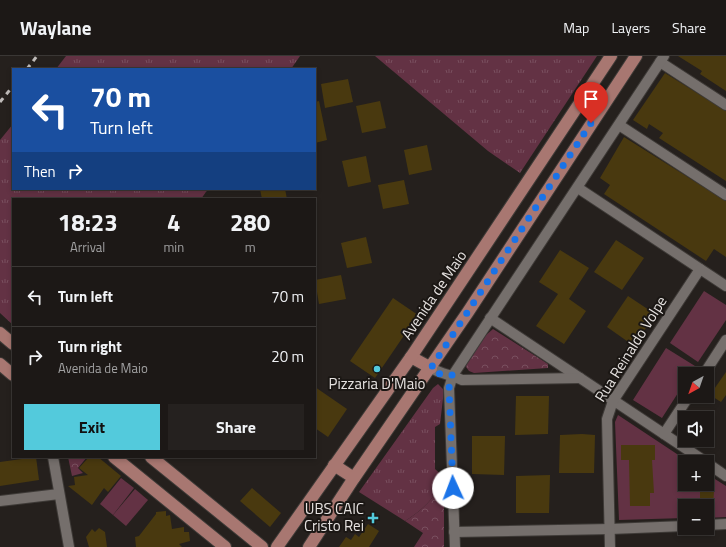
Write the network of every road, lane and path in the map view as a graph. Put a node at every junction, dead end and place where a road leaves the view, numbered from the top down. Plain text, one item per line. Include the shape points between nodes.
1 (611, 56) edge
2 (636, 56) edge
3 (662, 59) edge
4 (582, 101) junction
5 (726, 105) edge
6 (600, 110) junction
7 (619, 125) junction
8 (578, 188) junction
9 (726, 195) edge
10 (700, 269) junction
11 (726, 286) edge
12 (490, 318) junction
13 (0, 333) edge
14 (726, 340) edge
15 (12, 343) edge
16 (411, 357) junction
17 (0, 364) edge
18 (709, 367) edge
19 (431, 368) junction
20 (12, 374) edge
21 (452, 375) junction
22 (580, 378) junction
23 (613, 401) junction
24 (684, 403) edge
25 (664, 434) junction
26 (696, 455) edge
27 (53, 458) edge
28 (115, 458) edge
29 (152, 458) edge
30 (334, 465) junction
31 (714, 468) edge
32 (726, 476) edge
33 (354, 478) junction
34 (59, 494) junction
35 (0, 501) edge
36 (726, 524) edge
37 (714, 525) edge
38 (678, 526) edge
39 (610, 530) junction
40 (454, 532) junction
41 (69, 547) edge
42 (225, 547) edge
43 (262, 547) edge
44 (277, 547) edge
45 (308, 547) edge
46 (455, 547) edge
47 (610, 547) edge

1 - 4 main road, Avenida de Maio
2 - 6 main road
3 - 5 street
3 - 7 street
4 - 6 main road
4 - 16 main road, Avenida de Maio
6 - 19 main road
7 - 8 street
7 - 9 street
8 - 10 street
8 - 12 street
10 - 11 street
10 - 23 street, Rua Reinaldo Volpe
12 - 21 street
12 - 22 street
13 - 15 main road
14 - 18 street
16 - 19 main road
16 - 30 main road, Avenida de Maio
17 - 20 main road
19 - 21 street via 440,374
19 - 33 main road
21 - 22 street via 462,380
21 - 40 street via 449,388
22 - 23 street
23 - 25 street
23 - 39 street, Rua Reinaldo Volpe via 606,419
24 - 25 street
25 - 26 street
27 - 34 street
28 - 42 main road
29 - 43 main road
30 - 33 main road
30 - 44 main road, Avenida de Maio
31 - 32 street
33 - 45 main road
34 - 35 street
34 - 41 street
36 - 37 street
38 - 39 street
39 - 40 street
39 - 47 street, Rua Reinaldo Volpe
40 - 46 street

